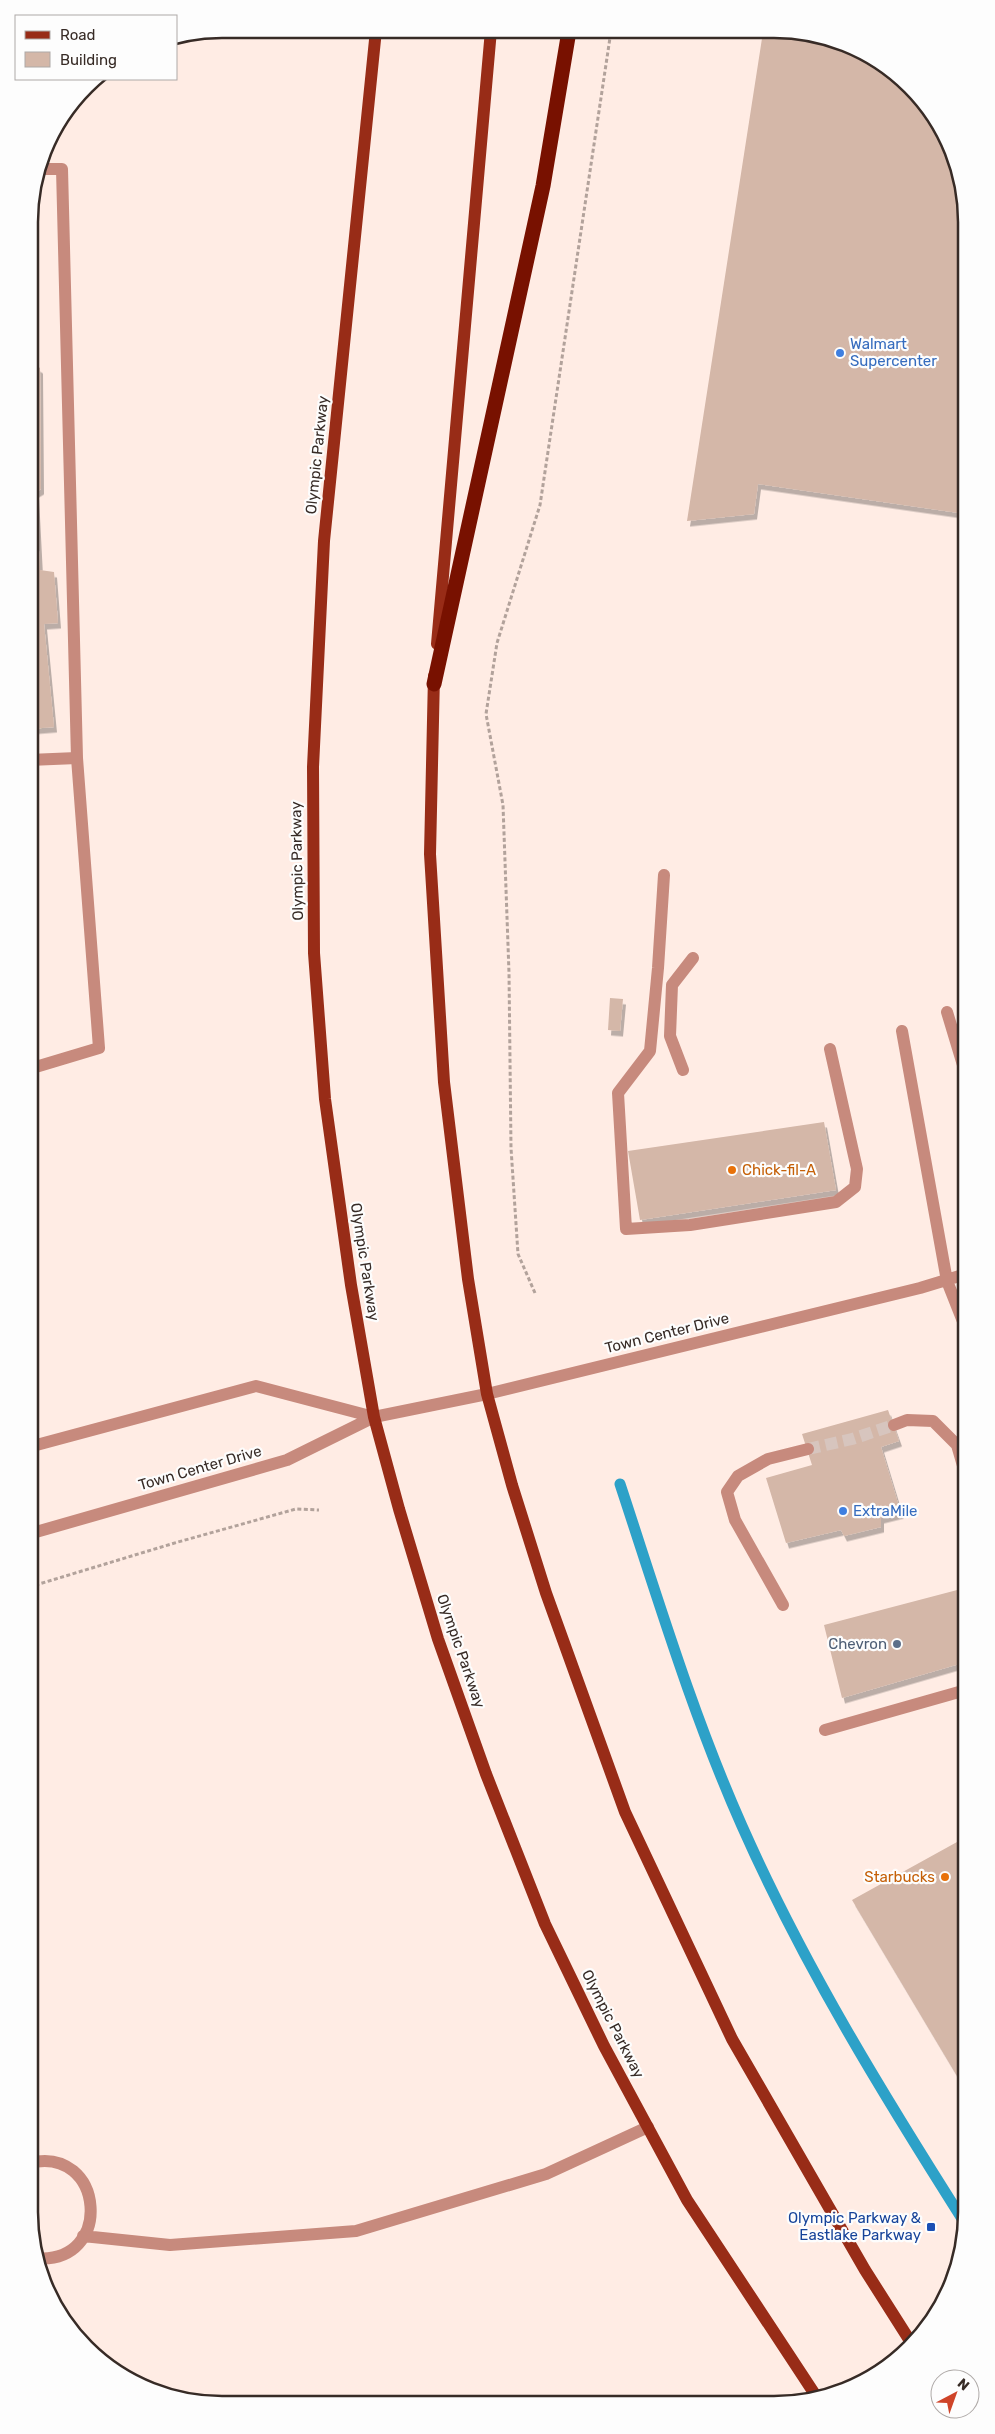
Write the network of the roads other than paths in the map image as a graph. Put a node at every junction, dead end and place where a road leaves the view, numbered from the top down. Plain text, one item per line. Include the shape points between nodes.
1 (375, 38) edge
2 (490, 38) edge
3 (568, 38) edge
4 (45, 169) edge
5 (434, 684) junction
6 (77, 758) junction
7 (38, 760) edge
8 (664, 875) dead end
9 (693, 958) dead end
10 (947, 1012) dead end
11 (902, 1031) dead end
12 (958, 1048) edge
13 (830, 1049) dead end
14 (38, 1066) edge
15 (683, 1070) dead end
16 (958, 1277) edge
17 (947, 1281) junction
18 (958, 1309) edge
19 (487, 1394) junction
20 (374, 1417) junction
21 (894, 1425) tunnel mouth
22 (38, 1445) edge
23 (958, 1448) edge
24 (808, 1450) tunnel mouth
25 (38, 1531) edge
26 (783, 1605) dead end
27 (958, 1692) edge
28 (825, 1730) dead end
29 (648, 2126) junction
30 (38, 2160) edge
31 (84, 2236) junction
32 (44, 2259) edge
33 (908, 2338) edge
34 (813, 2392) edge

1 - 20 main road, Olympic Parkway via 324,541 312,767 314,953 324,1099
2 - 5 main road
3 - 5 highway via 543,186
4 - 6 street via 62,169
5 - 19 main road via 430,854 444,1082 468,1279
6 - 7 street
6 - 14 street via 99,1048
8 - 13 street via 650,1051 618,1093 626,1229 690,1225 836,1202 855,1187 857,1169
9 - 15 street via 672,985 670,1036
10 - 12 street
11 - 17 street
16 - 17 street, Town Center Drive
17 - 18 street
17 - 19 street, Town Center Drive
19 - 20 street, Town Center Drive
19 - 33 main road via 546,1593 625,1812 732,2039 865,2270
20 - 22 street, Town Center Drive via 256,1386
20 - 25 street, Town Center Drive via 287,1460
20 - 29 main road, Olympic Parkway via 438,1639 489,1783 545,1924 604,2046
21 - 23 street via 907,1420 933,1421
24 - 26 street via 768,1459 738,1476 727,1492 735,1520
27 - 28 street
29 - 31 street via 546,2174 356,2231 170,2245
29 - 34 main road, Olympic Parkway via 687,2200
30 - 31 street via 61,2164 85,2184 91,2198 92,2215
31 - 32 street via 78,2245 64,2254

